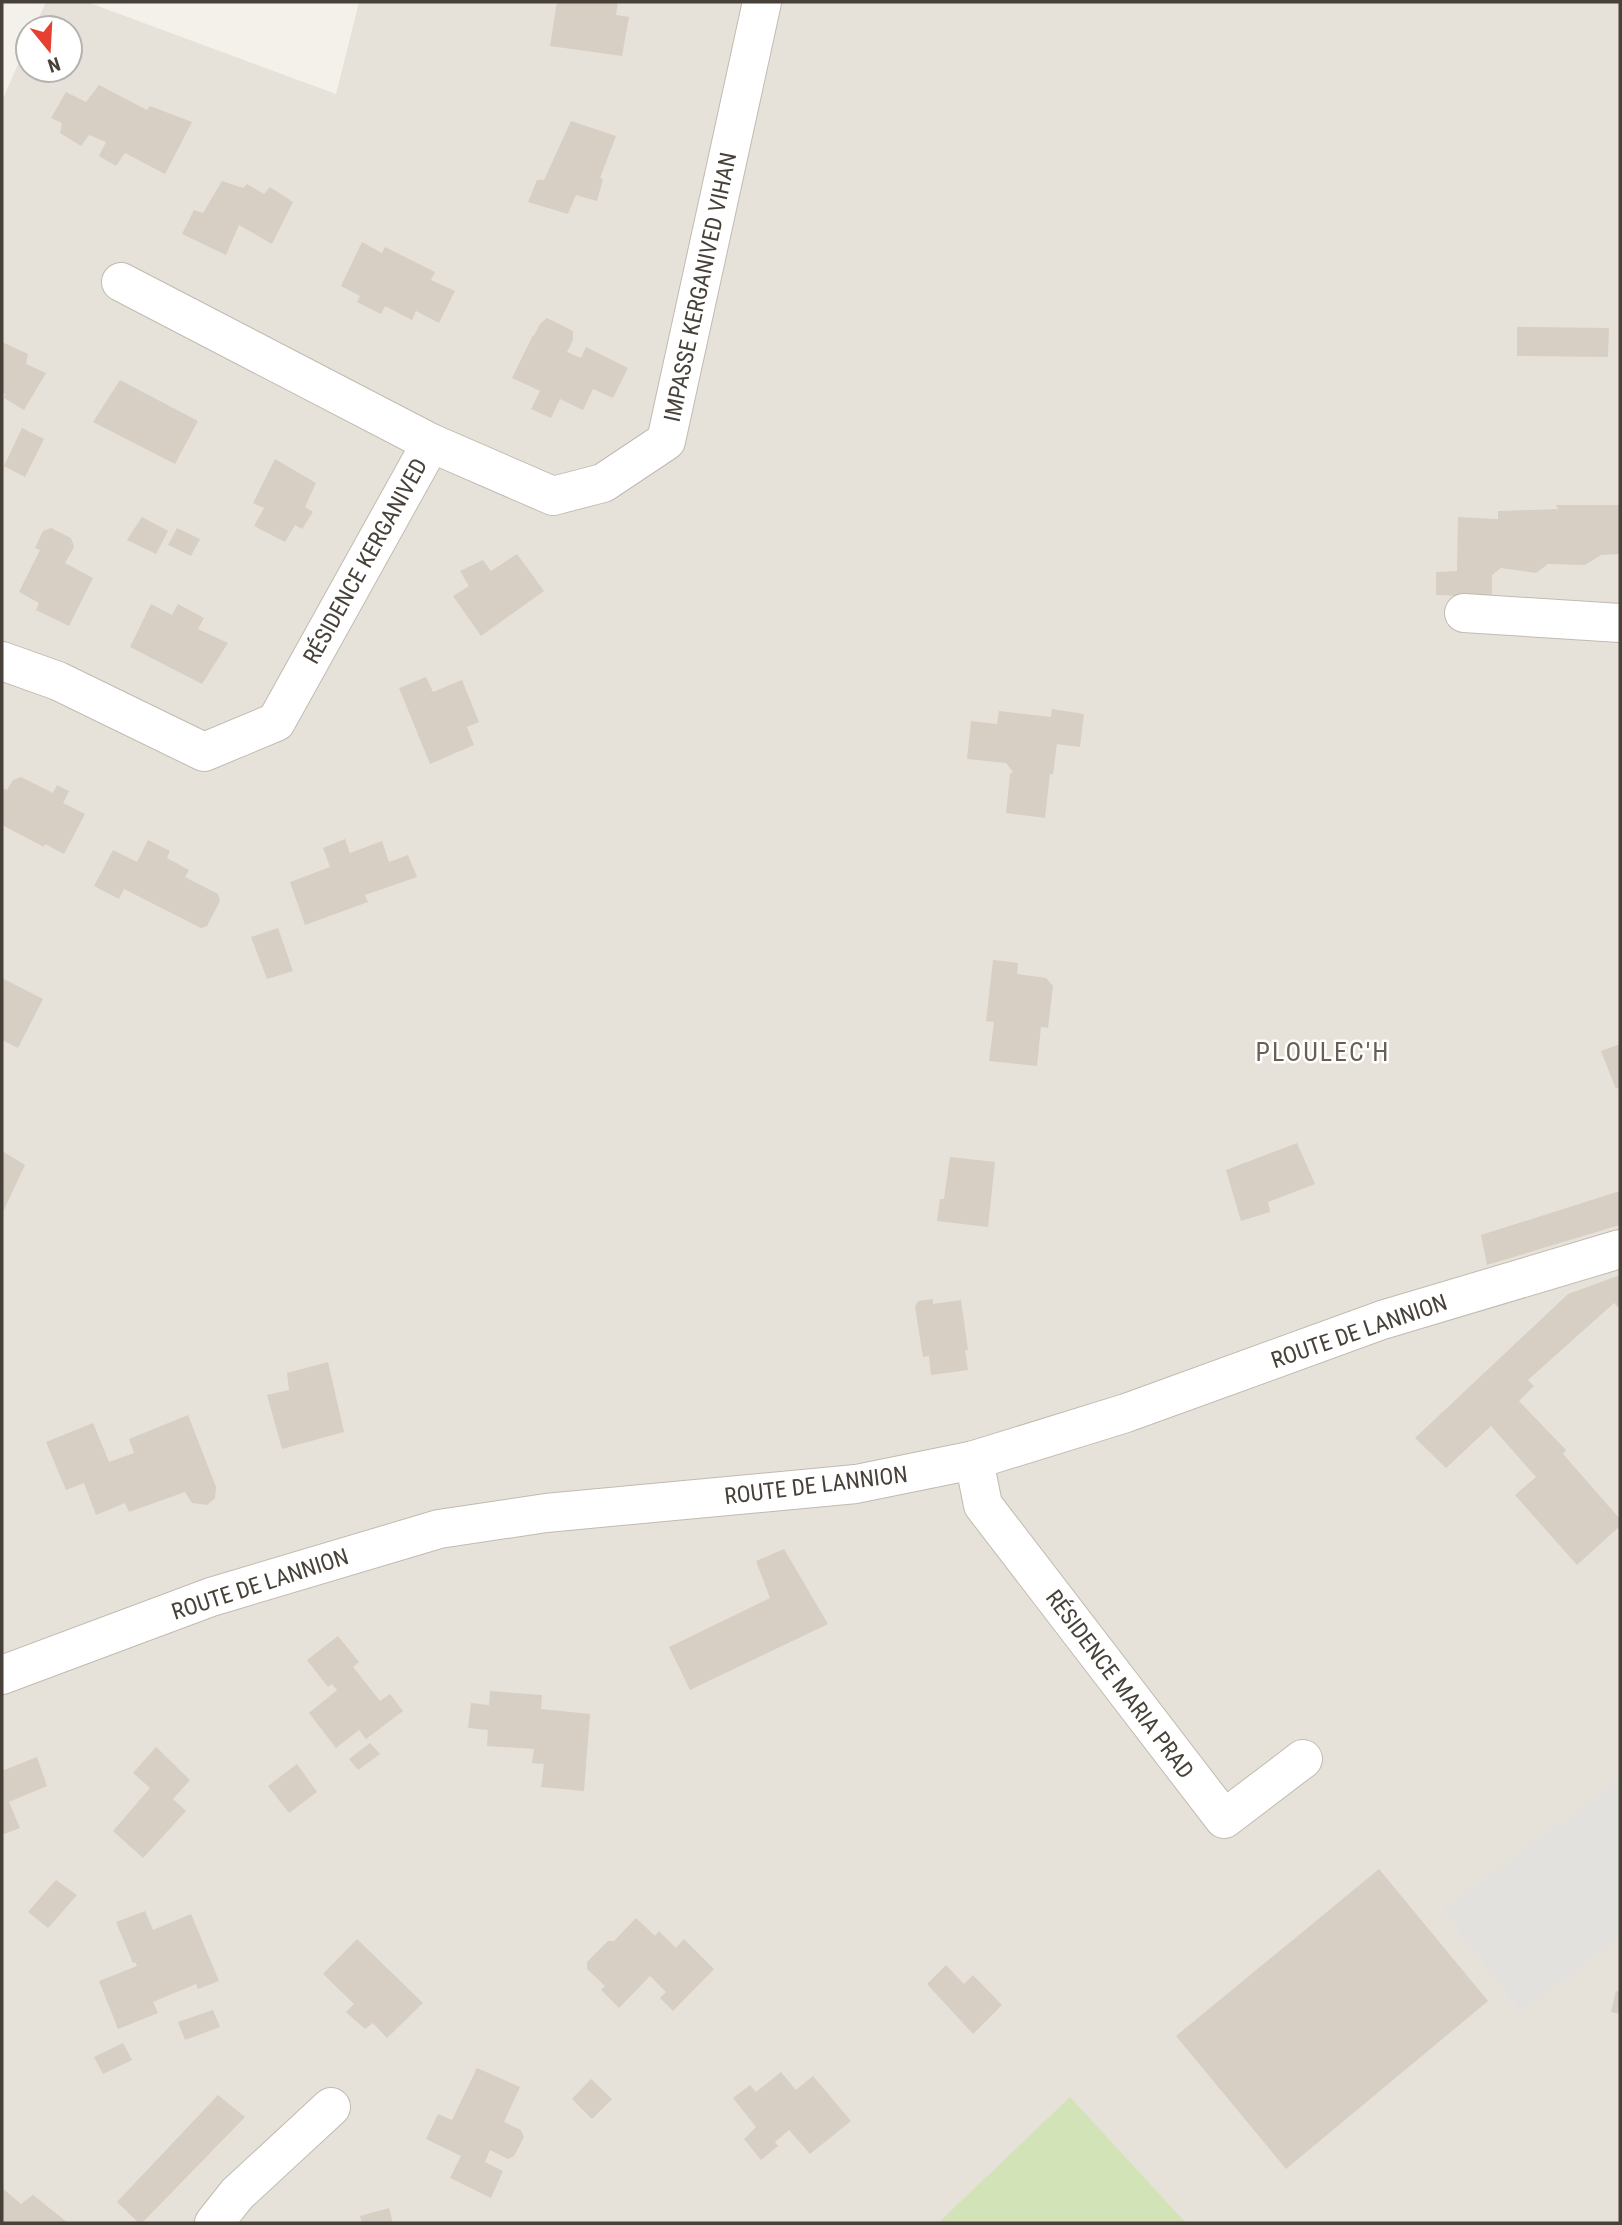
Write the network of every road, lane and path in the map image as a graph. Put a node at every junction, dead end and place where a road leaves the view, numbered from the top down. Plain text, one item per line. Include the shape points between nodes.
1 (762, 2) edge
2 (121, 282) dead end
3 (431, 443) junction
4 (1464, 613) dead end
5 (1620, 623) edge
6 (2, 661) edge
7 (1620, 1249) edge
8 (974, 1460) junction
9 (2, 1675) edge
10 (1303, 1759) dead end
11 (331, 2107) dead end
12 (214, 2223) edge

1 - 3 street, IMPASSE KERGANIVED VIHAN via 666,441 603,482 553,496
2 - 3 street, RÉSIDENCE KERGANIVED
3 - 6 street, RÉSIDENCE KERGANIVED via 276,722 204,752 58,681
4 - 5 street
7 - 8 street, ROUTE DE LANNION via 1382,1321 1126,1413
8 - 9 street, ROUTE DE LANNION via 856,1485 546,1513 439,1529 211,1597
8 - 10 street, RÉSIDENCE MARIA PRAD via 983,1505 1224,1819
11 - 12 street via 237,2194

